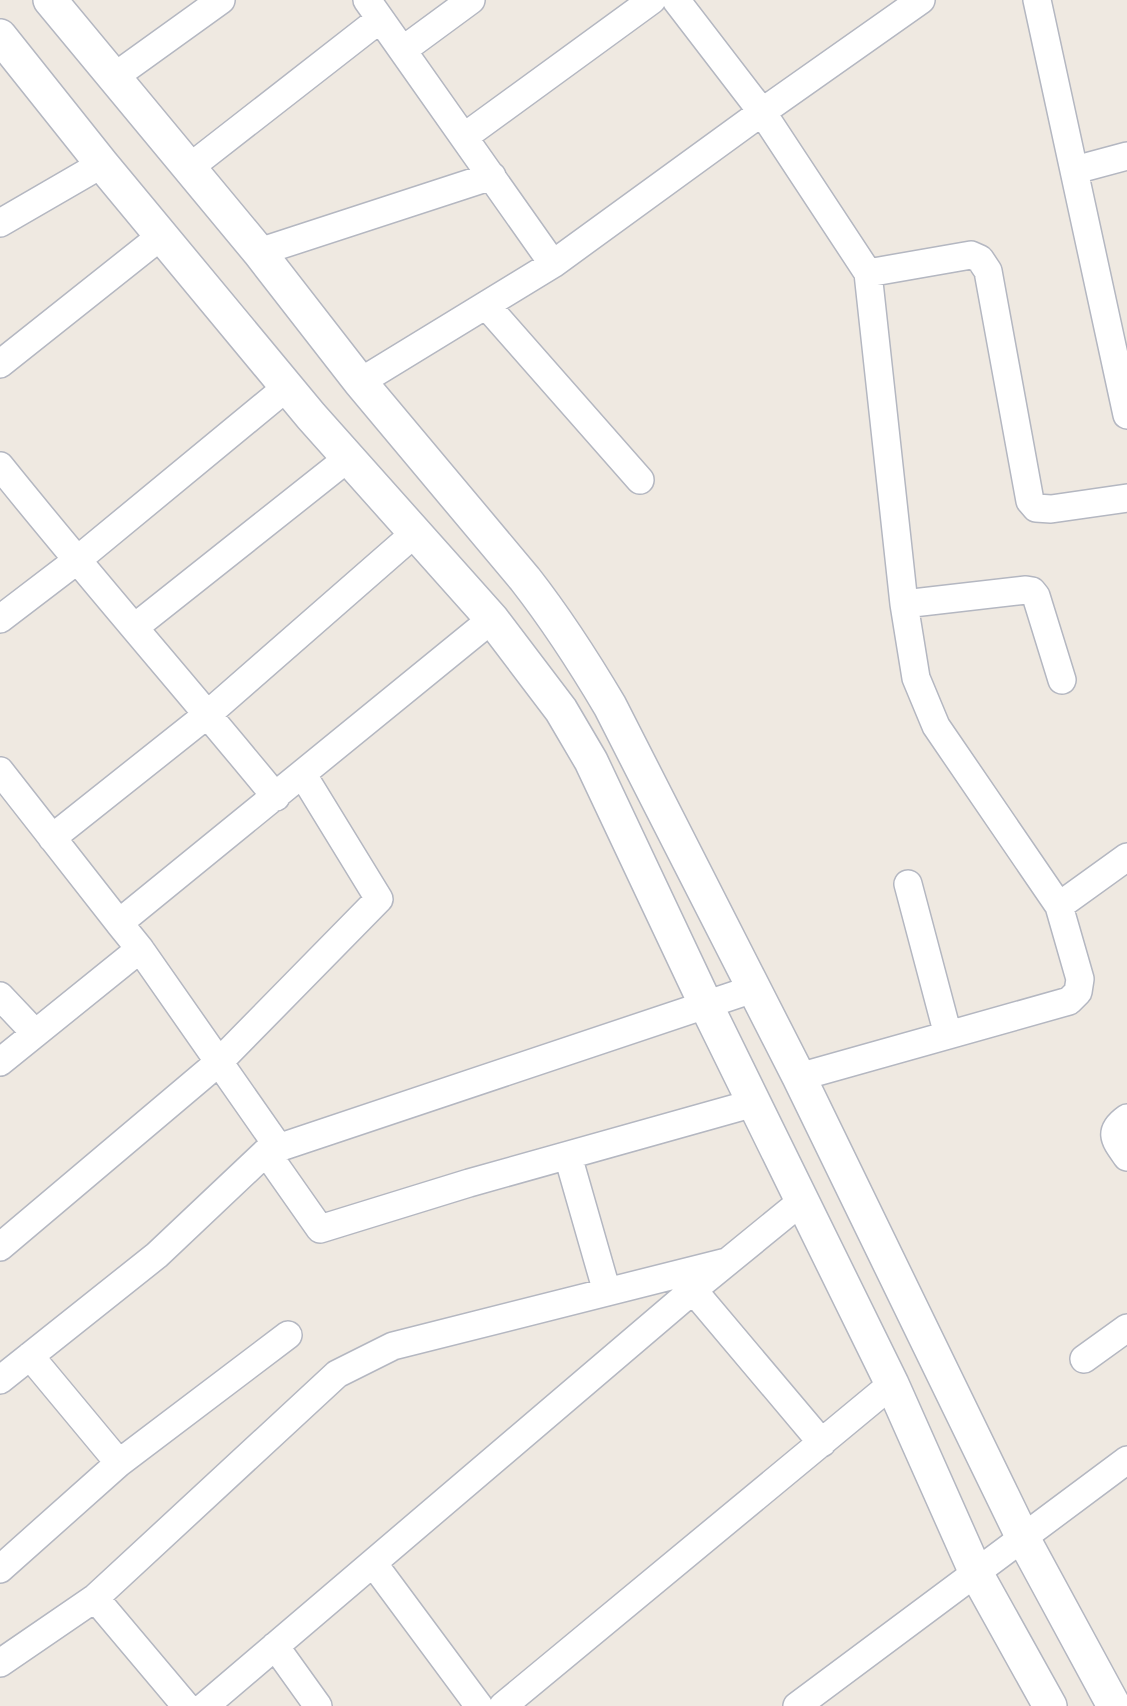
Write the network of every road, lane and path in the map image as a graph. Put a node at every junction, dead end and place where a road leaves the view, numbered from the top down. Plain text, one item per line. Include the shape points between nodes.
1 (50, 0) edge
2 (221, 0) edge
3 (471, 0) edge
4 (652, 0) edge
5 (676, 0) edge
6 (921, 0) edge
7 (1036, 0) edge
8 (374, 9) edge
9 (0, 36) edge
10 (403, 50) junction
11 (114, 77) junction
12 (762, 112) junction
13 (464, 137) junction
14 (1127, 156) edge
15 (102, 164) junction
16 (189, 168) junction
17 (1075, 170) junction
18 (492, 176) junction
19 (0, 223) edge
20 (161, 236) junction
21 (259, 252) junction
22 (553, 264) junction
23 (868, 273) junction
24 (486, 305) junction
25 (0, 364) edge
26 (360, 382) junction
27 (287, 387) junction
28 (1127, 415) edge
29 (348, 458) junction
30 (0, 466) edge
31 (640, 480) dead end
32 (1127, 498) edge
33 (415, 532) junction
34 (76, 561) junction
35 (904, 604) junction
36 (0, 619) edge
37 (492, 619) junction
38 (135, 627) junction
39 (1062, 680) dead end
40 (208, 714) junction
41 (0, 771) edge
42 (303, 775) junction
43 (276, 796) junction
44 (52, 838) junction
45 (1127, 857) edge
46 (908, 884) dead end
47 (1059, 906) junction
48 (119, 924) junction
49 (140, 949) junction
50 (753, 989) junction
51 (0, 996) edge
52 (706, 1005) junction
53 (35, 1034) junction
54 (948, 1035) junction
55 (0, 1062) edge
56 (219, 1062) junction
57 (799, 1077) junction
58 (754, 1103) junction
59 (1127, 1118) edge
60 (273, 1150) junction
61 (568, 1156) junction
62 (1127, 1157) edge
63 (802, 1201) junction
64 (0, 1247) edge
65 (726, 1262) junction
66 (693, 1290) junction
67 (607, 1292) junction
68 (1127, 1328) edge
69 (288, 1335) dead end
70 (30, 1356) junction
71 (1084, 1359) dead end
72 (0, 1380) edge
73 (892, 1384) junction
74 (822, 1443) junction
75 (1127, 1460) edge
76 (119, 1463) junction
77 (1023, 1538) junction
78 (373, 1563) junction
79 (0, 1569) edge
80 (976, 1573) junction
81 (95, 1598) junction
82 (275, 1646) junction
83 (0, 1663) edge
84 (186, 1706) edge
85 (205, 1706) edge
86 (318, 1706) edge
87 (479, 1706) edge
88 (503, 1706) edge
89 (797, 1706) edge
90 (1050, 1706) edge
91 (1114, 1706) edge

1 - 11 street
2 - 11 street
3 - 10 street
4 - 13 street
5 - 12 street
6 - 12 street
7 - 17 street
8 - 10 street
8 - 16 street
9 - 15 street
10 - 13 street
11 - 16 street
12 - 22 street
12 - 23 street
13 - 18 street
14 - 17 street
15 - 19 street
15 - 20 street
16 - 21 street
17 - 28 street
18 - 21 street
18 - 22 street
20 - 25 street
20 - 27 street
21 - 26 street
22 - 24 street
23 - 32 street via 971,255 980,259 988,271 1030,501 1036,508 1051,509
23 - 35 street
24 - 26 street
24 - 31 street
26 - 50 street via 525,579 579,653 610,706
27 - 29 street
27 - 34 street
29 - 33 street
29 - 38 street
30 - 34 street
33 - 37 street
33 - 40 street
34 - 36 street
34 - 38 street
35 - 39 street via 1032,591
35 - 47 street via 916,678 936,726
37 - 42 street
37 - 52 street via 561,710 591,761
38 - 40 street
40 - 43 street
40 - 44 street
41 - 44 street
42 - 43 street
42 - 56 street via 379,899
43 - 48 street
44 - 48 street
45 - 47 street
46 - 54 street
47 - 54 street via 1080,979 1078,992 1069,1000
48 - 49 street
49 - 53 street
49 - 56 street
50 - 52 street
50 - 57 street
51 - 53 street
52 - 58 street
52 - 60 street
53 - 55 street
54 - 57 street
56 - 60 street
56 - 64 street
57 - 77 street
58 - 61 street
58 - 63 street
59 - 62 street via 1114,1134
60 - 61 street via 320,1229
60 - 70 street via 157,1255
61 - 67 street
63 - 65 street
63 - 73 street
65 - 66 street
65 - 67 street
66 - 74 street
66 - 78 street
67 - 81 street via 393,1346 337,1374
68 - 71 street
69 - 76 street
70 - 72 street
70 - 76 street
73 - 74 street
73 - 80 street
74 - 88 street
75 - 77 street
76 - 79 street
77 - 80 street
77 - 91 street
78 - 82 street
78 - 87 street
80 - 89 street
80 - 90 street
81 - 83 street
81 - 84 street
82 - 85 street
82 - 86 street

